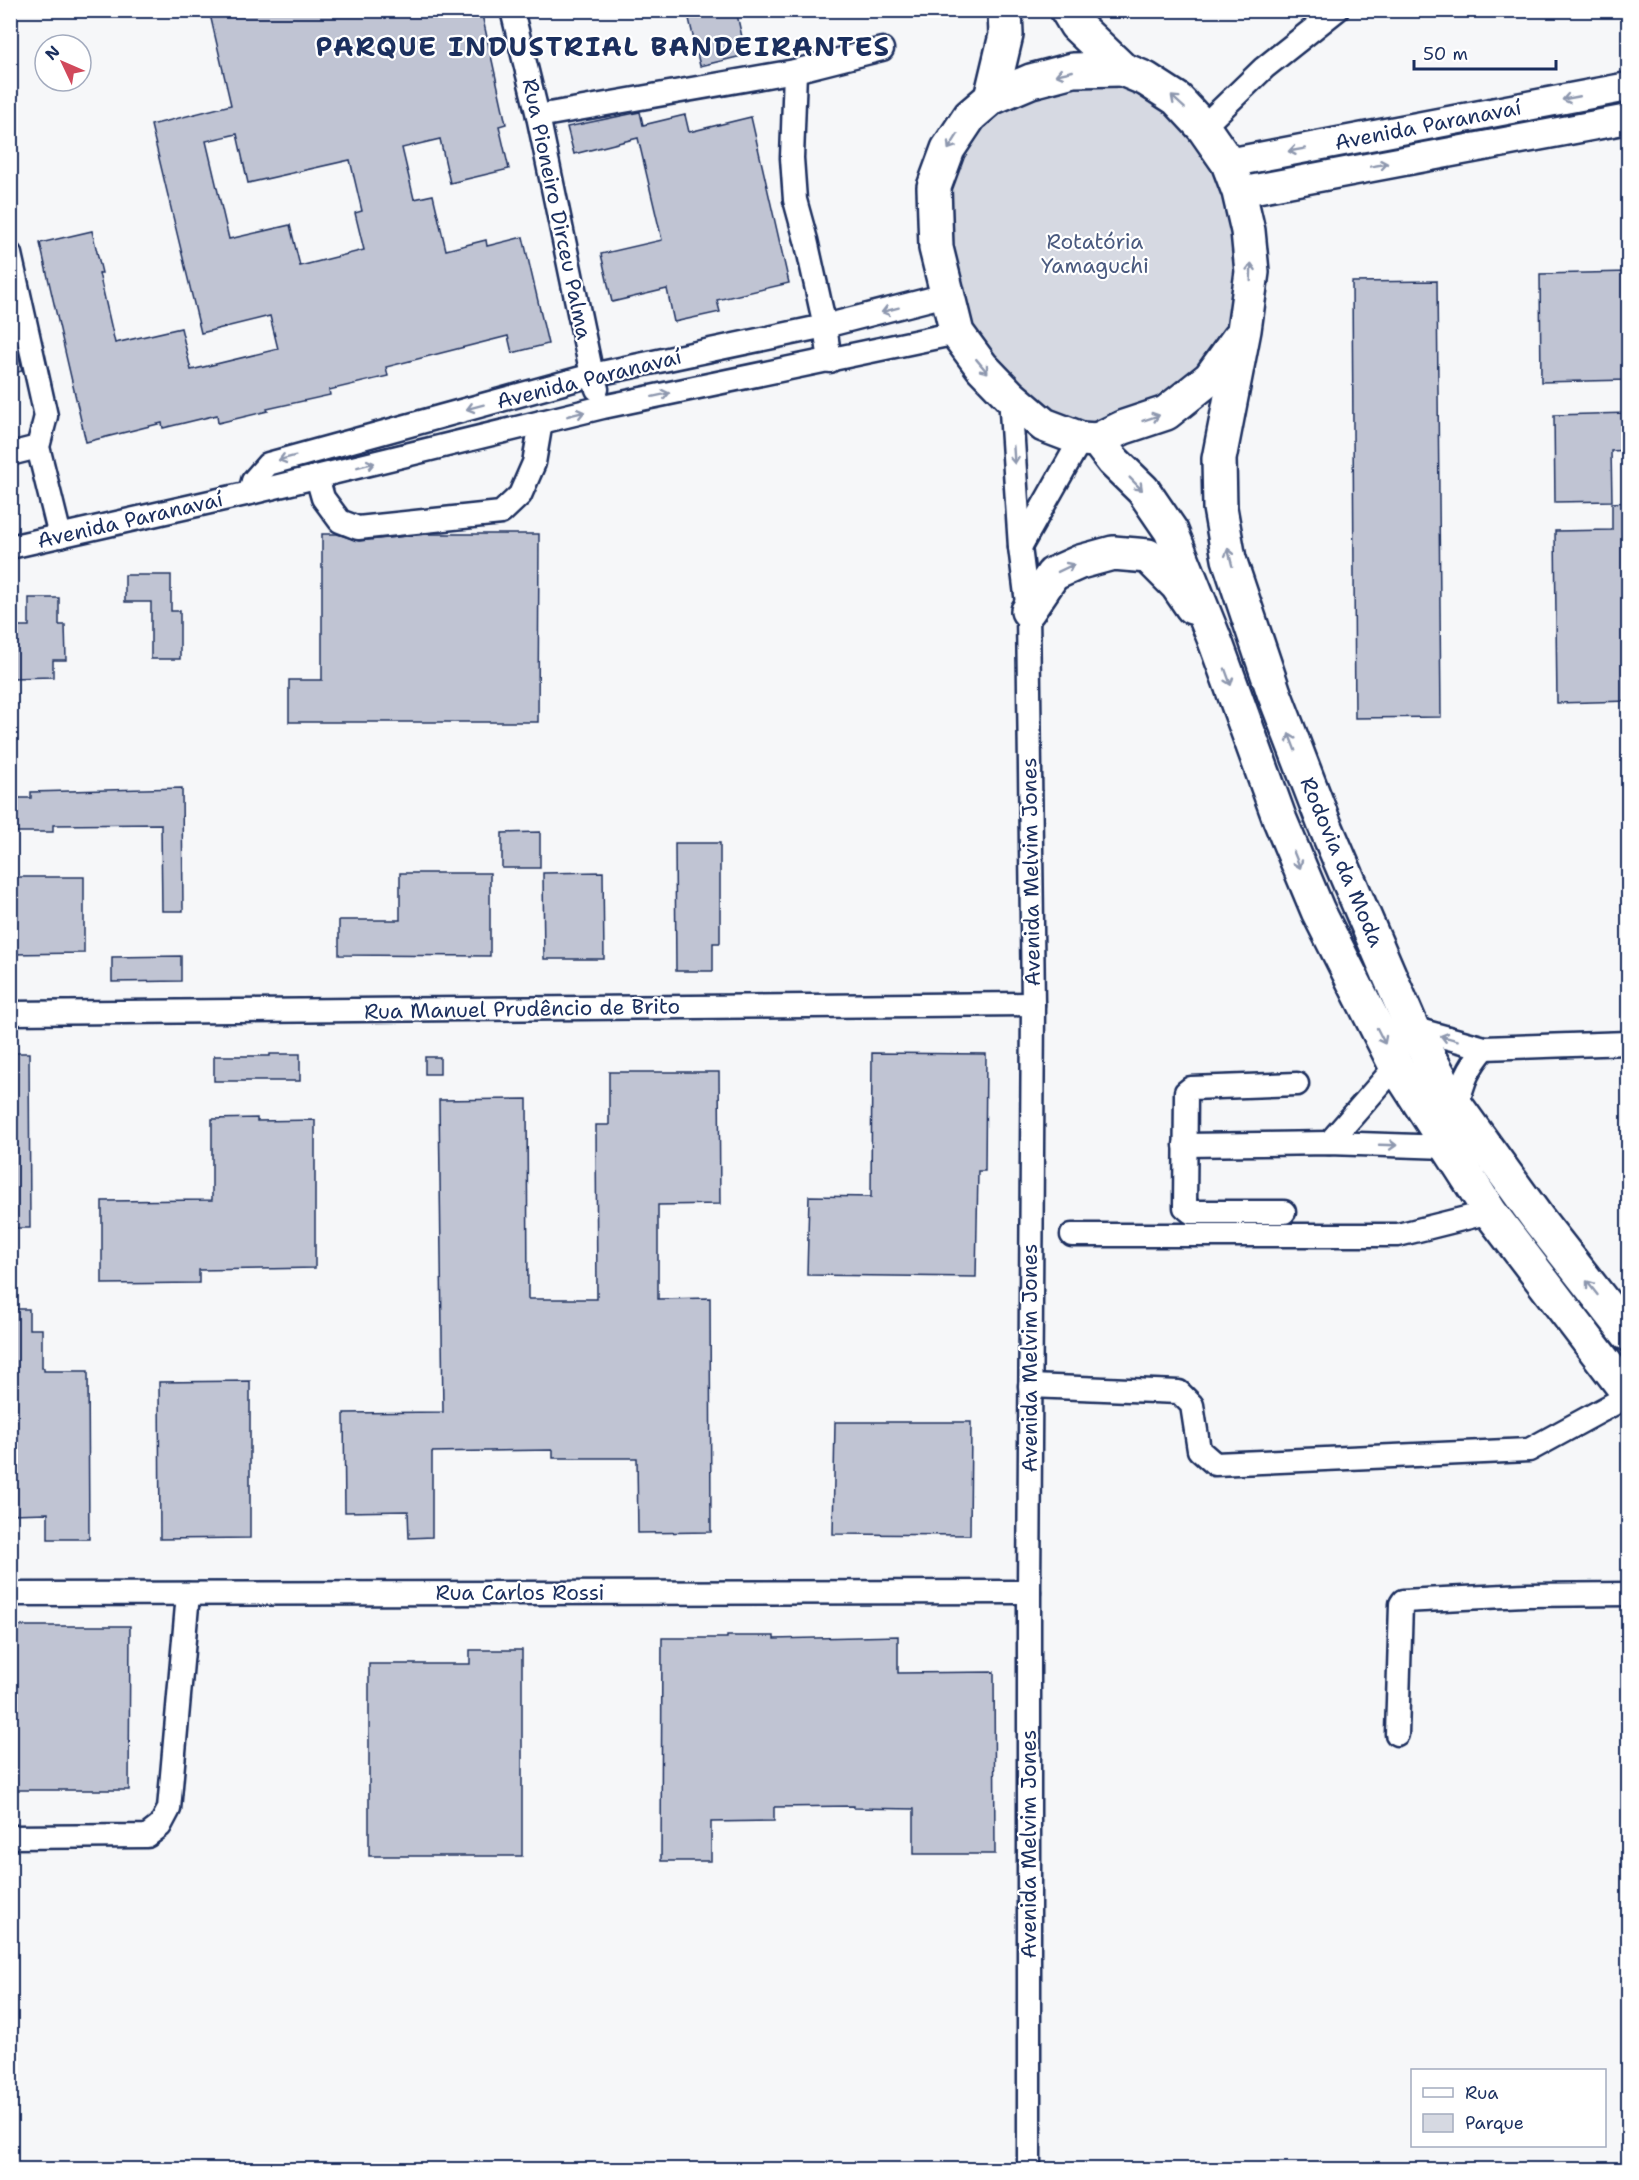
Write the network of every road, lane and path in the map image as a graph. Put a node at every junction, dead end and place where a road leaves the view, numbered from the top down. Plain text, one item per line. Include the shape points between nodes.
1 (512, 10) edge
2 (1005, 10) edge
3 (1066, 10) edge
4 (1337, 10) edge
5 (882, 49) dead end
6 (1122, 69) junction
7 (795, 71) junction
8 (1629, 87) edge
9 (991, 98) junction
10 (538, 116) junction
11 (1629, 119) edge
12 (1203, 127) junction
13 (1234, 178) junction
14 (10, 254) edge
15 (946, 295) junction
16 (825, 326) junction
17 (1244, 330) junction
18 (957, 333) junction
19 (830, 361) junction
20 (592, 375) junction
21 (1010, 396) junction
22 (603, 407) junction
23 (541, 422) junction
24 (1089, 440) junction
25 (38, 447) junction
26 (10, 454) edge
27 (317, 477) junction
28 (250, 493) junction
29 (60, 536) junction
30 (10, 547) edge
31 (1020, 547) junction
32 (1028, 611) junction
33 (1214, 638) junction
34 (1033, 1004) junction
35 (10, 1013) edge
36 (1412, 1029) junction
37 (1629, 1043) edge
38 (1485, 1048) junction
39 (1396, 1066) junction
40 (1297, 1084) dead end
41 (1457, 1107) junction
42 (1329, 1143) junction
43 (1185, 1145) junction
44 (1447, 1147) junction
45 (1284, 1212) dead end
46 (1490, 1212) junction
47 (1072, 1235) dead end
48 (1629, 1334) edge
49 (1030, 1386) junction
50 (1629, 1394) edge
51 (1029, 1592) junction
52 (10, 1594) edge
53 (188, 1594) junction
54 (1629, 1594) edge
55 (1397, 1734) dead end
56 (10, 1837) edge
57 (1029, 2169) edge

1 - 10 street, Rua Pioneiro Dirceu Palma
2 - 9 highway via 1006,35
3 - 6 highway via 1076,25
4 - 12 street via 1264,68
5 - 7 street
6 -> 9 highway via 1072,70
12 -> 6 highway via 1177,99
7 - 10 street
7 - 16 street via 795,200
8 -> 13 main road, Avenida Paranavaí
9 -> 15 highway via 970,116 948,149 934,187 936,249
10 - 20 street, Rua Pioneiro Dirceu Palma
13 -> 11 main road, Avenida Paranavaí
12 - 13 highway
17 -> 13 highway via 1252,272 1248,231
14 - 25 street via 46,416
15 -> 16 street, Avenida Paranavaí
15 - 18 highway
16 - 19 street
16 - 20 street, Avenida Paranavaí
24 -> 17 highway via 1166,413 1210,378
36 -> 17 highway, Rodovia da Moda via 1324,823 1274,693 1229,559 1219,459
18 - 19 street, Avenida Paranavaí
18 -> 21 highway
22 -> 19 street, Avenida Paranavaí
20 - 22 street, Rua Pioneiro Dirceu Palma
20 -> 28 street, Avenida Paranavaí via 268,464 253,481
21 - 24 highway via 1044,425
21 -> 31 street, Avenida Melvim Jones
23 -> 22 street, Avenida Paranavaí
27 -> 23 street, Avenida Paranavaí
23 - 27 street via 534,463 520,495 501,513 358,528 340,521 323,498
24 - 31 street
24 -> 33 highway, Rodovia da Moda via 1143,490 1171,531
25 - 26 street
25 - 29 street
27 - 28 street, Avenida Paranavaí
28 - 29 street, Avenida Paranavaí
29 - 30 street, Avenida Paranavaí
31 - 32 street, Avenida Melvim Jones
32 -> 33 highway via 1053,574 1113,553 1148,556 1177,585
32 - 34 street, Avenida Melvim Jones
33 -> 39 highway, Rodovia da Moda via 1280,820 1318,911
34 - 35 street, Rua Manuel Prudêncio de Brito
34 - 49 street, Avenida Melvim Jones
38 -> 36 street
36 - 41 highway, Rodovia da Moda
37 - 38 street
38 - 41 street via 1467,1071
39 - 42 street
39 - 44 highway, Rodovia da Moda
40 - 43 street via 1191,1088 1185,1092
48 -> 41 highway, Rodovia da Moda via 1538,1219
42 - 43 street
42 -> 44 street
43 - 45 street via 1185,1207 1191,1212
44 - 46 highway, Rodovia da Moda
46 - 47 street via 1398,1235
46 - 50 highway, Rodovia da Moda
49 - 50 street via 1179,1392 1192,1405 1199,1450 1215,1464 1529,1450
49 - 51 street, Avenida Melvim Jones
51 - 53 street, Rua Carlos Rossi
51 - 57 street, Avenida Melvim Jones
52 - 53 street, Rua Carlos Rossi
53 - 56 street via 169,1809 160,1826 147,1836
54 - 55 street via 1403,1601

